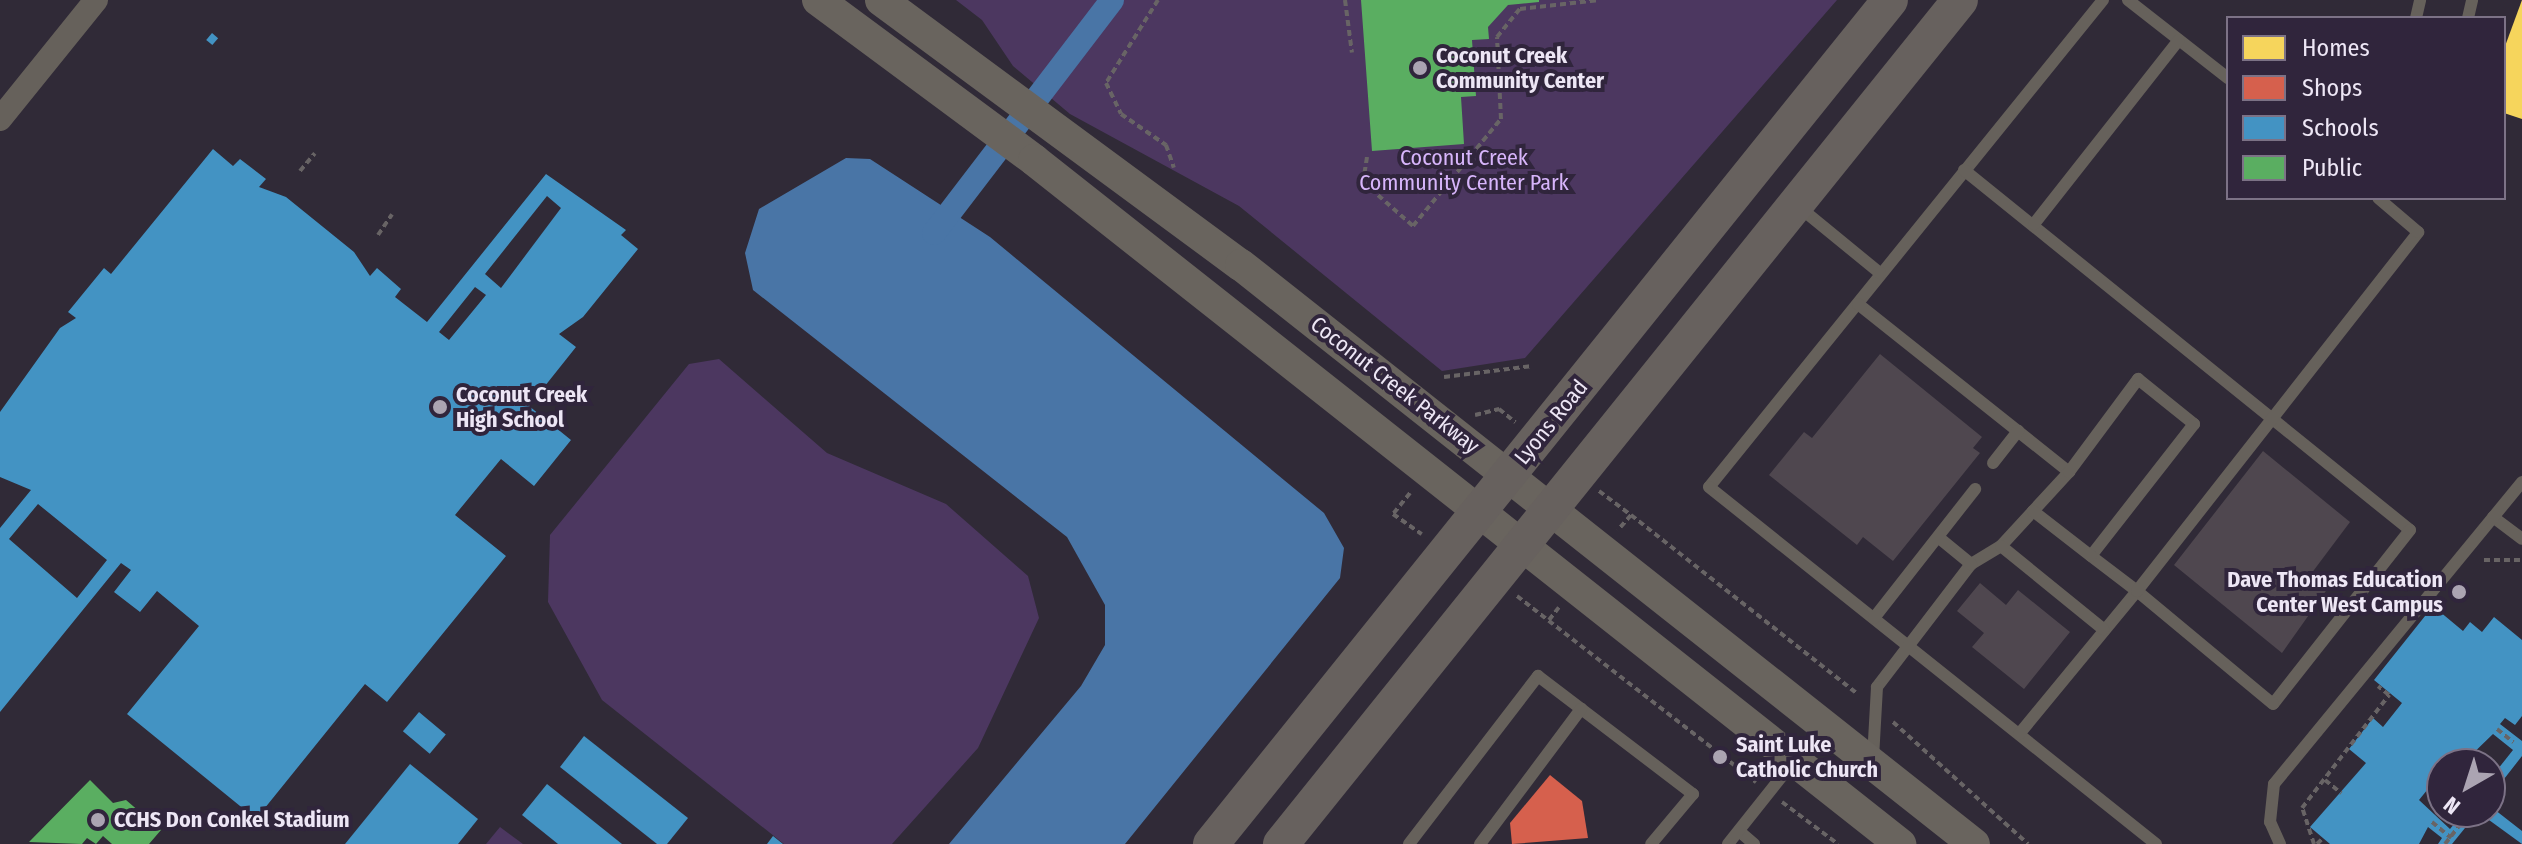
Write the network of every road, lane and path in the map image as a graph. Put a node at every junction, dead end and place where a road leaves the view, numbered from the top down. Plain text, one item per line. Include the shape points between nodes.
1 (96, 0) edge
2 (881, 0) edge
3 (1158, 0) edge
4 (1345, 0) edge
5 (1599, 0) edge
6 (1890, 0) edge
7 (1960, 0) edge
8 (2103, 0) edge
9 (2128, 0) edge
10 (835, 5) edge
11 (2179, 40) junction
12 (1352, 53) dead end
13 (2226, 76) edge
14 (0, 119) edge
15 (315, 153) dead end
16 (1367, 157) dead end
17 (1174, 168) dead end
18 (1964, 170) junction
19 (300, 171) dead end
20 (2380, 200) edge
21 (1796, 204) junction
22 (392, 214) dead end
23 (2034, 224) junction
24 (378, 235) dead end
25 (1880, 273) junction
26 (1858, 304) junction
27 (1532, 366) dead end
28 (1444, 377) dead end
29 (2274, 420) junction
30 (2018, 431) junction
31 (1993, 463) dead end
32 (2069, 472) junction
33 (1510, 474) junction
34 (2522, 482) edge
35 (1975, 489) dead end
36 (1551, 506) junction
37 (2033, 511) junction
38 (1478, 513) junction
39 (1631, 515) dead end
40 (2493, 517) junction
41 (1938, 537) junction
42 (2522, 539) edge
43 (1520, 546) junction
44 (2001, 546) junction
45 (2091, 556) junction
46 (2522, 560) edge
47 (1971, 564) junction
48 (2472, 573) dead end
49 (2137, 591) junction
50 (1874, 618) junction
51 (1549, 620) dead end
52 (2103, 629) junction
53 (1909, 647) junction
54 (2371, 681) dead end
55 (1874, 706) junction
56 (1581, 709) junction
57 (2497, 729) dead end
58 (2019, 734) junction
59 (2513, 742) dead end
60 (1794, 761) junction
61 (1873, 762) junction
62 (2325, 780) junction
63 (1770, 792) junction
64 (2341, 793) dead end
65 (2439, 828) edge
66 (2458, 828) edge
67 (1739, 831) junction
68 (2323, 838) dead end
69 (2451, 838) junction
70 (1211, 844) edge
71 (1281, 844) edge
72 (1409, 844) edge
73 (1480, 844) edge
74 (1651, 844) edge
75 (1728, 844) edge
76 (1754, 844) edge
77 (1838, 844) edge
78 (1900, 844) edge
79 (1974, 844) edge
80 (2028, 844) edge
81 (2156, 844) edge
82 (2280, 844) edge
83 (2316, 844) edge
84 (2445, 844) edge

1 - 14 street
2 - 33 main road, Coconut Creek Parkway via 1054,133 1241,265
3 - 17 path via 1106,83 1121,114 1166,145
4 - 12 path
5 - 16 path via 1520,9 1497,37 1501,119 1413,226 1363,182
6 - 33 main road, Lyons Road
7 - 21 main road
8 - 18 lane
9 - 11 lane
10 - 38 main road
11 - 13 lane
11 - 23 lane
15 - 19 path
18 - 23 lane
18 - 25 lane
20 - 29 lane via 2418,232
21 - 25 lane
21 - 36 main road
22 - 24 path
23 - 29 lane
25 - 26 lane
26 - 30 lane
26 - 50 lane via 1709,487
27 - 28 path
29 - 49 lane
29 - 49 lane via 2410,530 2273,704
30 - 31 lane
30 - 32 lane
32 - 37 lane
32 - 45 lane via 2138,379 2194,424
33 - 36 main road, Coconut Creek Parkway
33 - 38 main road, Lyons Road
34 - 40 lane
35 - 41 lane
36 - 43 main road
36 - 61 main road, Coconut Creek Parkway
37 - 44 lane
37 - 45 lane
38 - 43 main road
38 - 70 main road, Lyons Road
39 - 55 path
40 - 42 lane
40 - 82 lane via 2274,784 2270,822
41 - 47 lane
41 - 50 lane
43 - 60 main road
43 - 71 main road
44 - 47 lane
44 - 52 lane
45 - 49 lane
46 - 48 path via 2487,557
47 - 53 lane
49 - 52 lane
50 - 53 lane
51 - 63 path
52 - 58 lane
53 - 55 lane via 1877,687
53 - 58 lane
54 - 62 path via 2389,695
55 - 61 lane
55 - 80 path
56 - 72 lane via 1538,676
56 - 73 lane
56 - 74 lane via 1693,794
57 - 59 path
58 - 81 lane
60 - 63 lane
60 - 78 main road
61 - 79 main road, Coconut Creek Parkway
62 - 64 path
62 - 83 path via 2302,808
63 - 67 lane
63 - 77 path
65 - 69 path
66 - 69 path
67 - 75 lane
67 - 76 lane
68 - 83 path
69 - 84 path

